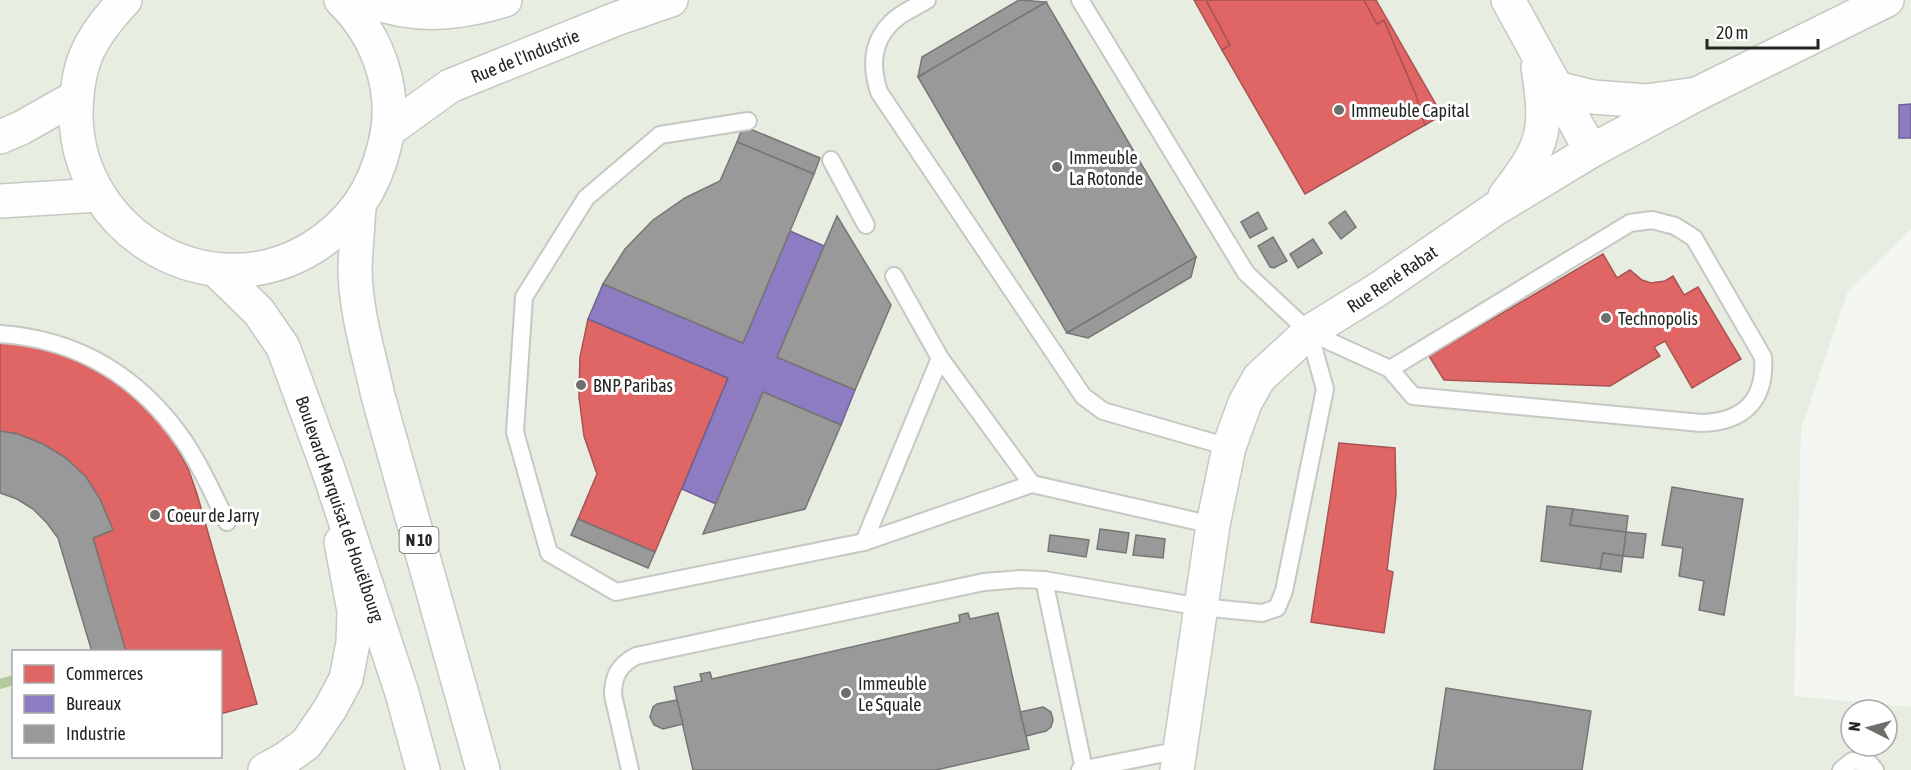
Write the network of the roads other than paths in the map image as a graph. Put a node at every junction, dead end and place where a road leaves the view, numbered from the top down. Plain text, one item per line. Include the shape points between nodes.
1 (341, 0) edge
2 (366, 0) edge
3 (505, 0) edge
4 (670, 0) edge
5 (927, 0) edge
6 (1080, 0) edge
7 (1508, 0) edge
8 (1887, 0) edge
9 (114, 7) edge
10 (1535, 50) junction
11 (1556, 88) junction
12 (1697, 94) junction
13 (76, 97) junction
14 (748, 121) dead end
15 (389, 130) junction
16 (0, 137) edge
17 (1591, 151) junction
18 (831, 160) dead end
19 (99, 195) junction
20 (0, 201) edge
21 (359, 206) junction
22 (1495, 208) junction
23 (866, 225) dead end
24 (216, 270) junction
25 (894, 276) dead end
26 (1309, 332) junction
27 (0, 334) edge
28 (940, 358) junction
29 (1390, 369) junction
30 (1229, 447) junction
31 (328, 469) junction
32 (1032, 483) junction
33 (227, 522) dead end
34 (1214, 525) junction
35 (864, 542) junction
36 (1044, 580) junction
37 (1201, 607) junction
38 (1178, 760) edge
39 (265, 770) edge
40 (423, 770) edge
41 (483, 770) edge
42 (630, 770) edge
43 (1082, 770) edge
44 (1840, 770) edge
45 (1875, 770) edge

1 - 15 main road via 355,14 383,66
2 - 3 main road via 403,11 431,13 472,10
4 - 15 main road, Rue de l'Industrie via 450,86
5 - 30 lane via 892,22 877,42 873,59 879,92 1083,396 1103,411
6 - 26 lane via 1245,273
7 - 10 main road
8 - 12 main road, Rue René Rabat
9 - 13 main road via 86,56
10 - 11 main road
10 - 22 main road via 1543,100 1544,124 1539,146
11 - 12 main road via 1593,98 1646,101
11 - 17 main road
12 - 17 main road, Rue René Rabat
13 - 16 main road
13 - 19 main road via 77,138 89,178
14 - 35 lane via 660,135 586,198 524,297 515,432 549,553 616,592
15 - 21 main road via 379,170
17 - 22 main road, Rue René Rabat
18 - 23 lane
19 - 20 main road
19 - 24 main road via 140,241 176,261
21 - 24 main road via 331,236 296,257 257,269
21 - 41 main road, N 10 via 355,268 366,343
22 - 26 main road, Rue René Rabat
24 - 31 main road, Boulevard Marquisat de Houëlbourg via 259,312 283,347
25 - 28 lane
26 - 29 lane
26 - 30 main road, Rue René Rabat via 1259,378
26 - 37 lane via 1325,389 1284,591 1277,608 1262,613
27 - 33 lane via 73,349 128,380 167,418 184,441
28 - 32 lane
28 - 35 lane
29 - 29 lane via 1630,223 1652,220 1675,226 1694,238 1763,357 1764,374 1750,407 1719,423 1701,423 1413,396
30 - 34 main road, Rue René Rabat
31 - 39 main road via 354,611 346,679 306,744
31 - 40 main road, Boulevard Marquisat de Houëlbourg via 402,693
32 - 34 lane
32 - 35 lane
34 - 37 main road, Rue René Rabat
36 - 37 lane
36 - 42 lane via 984,582 636,656 617,672 613,683
36 - 43 lane
37 - 38 main road, Rue René Rabat
38 - 43 lane
44 - 45 lane via 1852,761 1869,763

